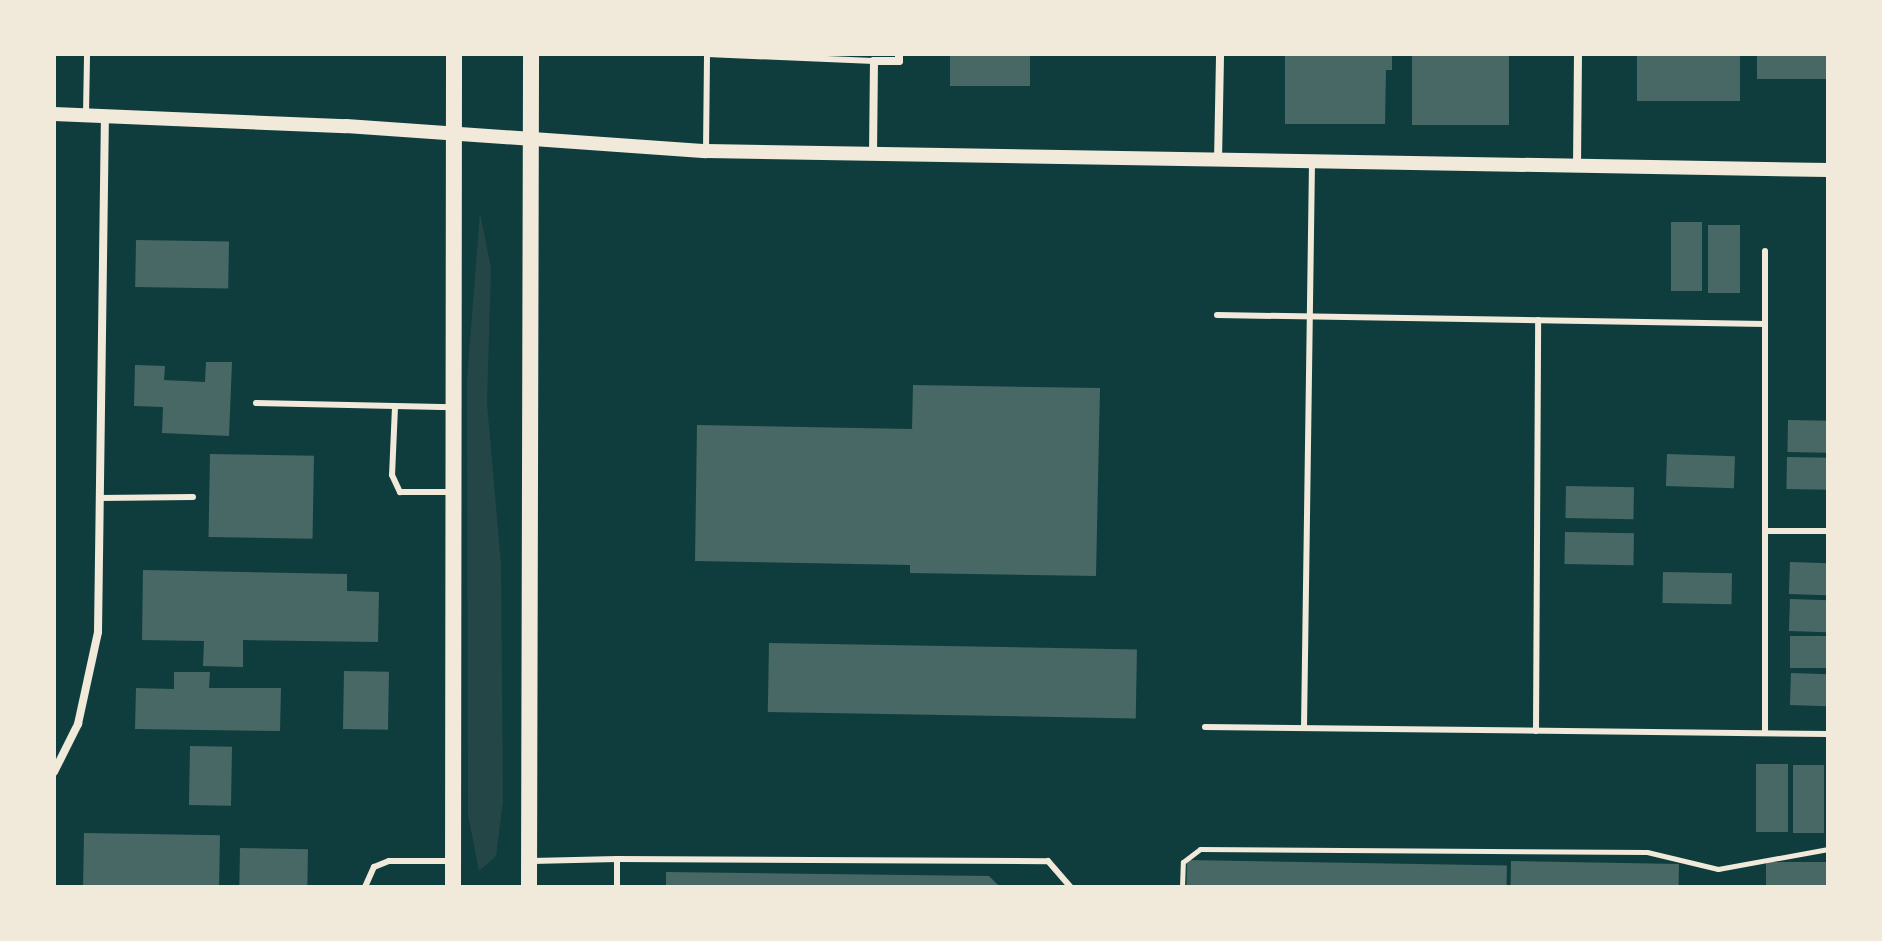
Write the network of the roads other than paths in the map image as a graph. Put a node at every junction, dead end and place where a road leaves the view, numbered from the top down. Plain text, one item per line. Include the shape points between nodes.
1 (87, 54) edge
2 (454, 54) edge
3 (531, 54) edge
4 (899, 54) edge
5 (1220, 54) edge
6 (1578, 54) edge
7 (874, 61) junction
8 (54, 114) edge
9 (86, 114) junction
10 (105, 114) junction
11 (453, 134) junction
12 (531, 139) junction
13 (706, 151) junction
14 (873, 155) junction
15 (1218, 162) junction
16 (1312, 163) junction
17 (1577, 167) junction
18 (1828, 170) edge
19 (1765, 251) dead end
20 (1217, 315) dead end
21 (1309, 316) junction
22 (1538, 320) junction
23 (1765, 324) junction
24 (256, 403) dead end
25 (395, 407) junction
26 (453, 407) junction
27 (453, 492) junction
28 (193, 497) dead end
29 (100, 498) junction
30 (1765, 531) junction
31 (1828, 531) edge
32 (1205, 727) dead end
33 (1304, 728) junction
34 (1536, 731) junction
35 (1765, 733) junction
36 (1828, 734) edge
37 (54, 772) edge
38 (617, 859) junction
39 (453, 861) junction
40 (529, 861) junction
41 (365, 887) edge
42 (453, 887) edge
43 (529, 887) edge
44 (617, 887) edge
45 (1071, 887) edge

1 - 9 lane
2 - 11 main road
3 - 12 main road
4 - 7 street via 899,61
5 - 15 street
6 - 17 street
7 - 13 lane via 707,54
7 - 14 street
8 - 9 street
9 - 10 street
10 - 11 street
10 - 29 street
11 - 12 street
11 - 26 main road
12 - 13 street
12 - 40 main road
13 - 14 street
14 - 15 street
15 - 16 street
16 - 17 street
16 - 21 lane
17 - 18 street
19 - 23 lane
20 - 21 lane
21 - 22 lane
21 - 33 lane
22 - 23 lane
22 - 34 lane
23 - 30 lane
24 - 25 lane
25 - 26 lane
25 - 27 lane via 392,475 400,492
26 - 27 main road
27 - 39 main road
28 - 29 lane
29 - 37 street via 98,632 78,724
30 - 31 lane
30 - 35 lane
32 - 33 lane
33 - 34 lane
34 - 35 lane
35 - 36 lane
38 - 40 lane
38 - 44 lane
38 - 45 lane via 1048,861
39 - 41 lane via 389,861 374,867
39 - 42 main road
40 - 43 main road

